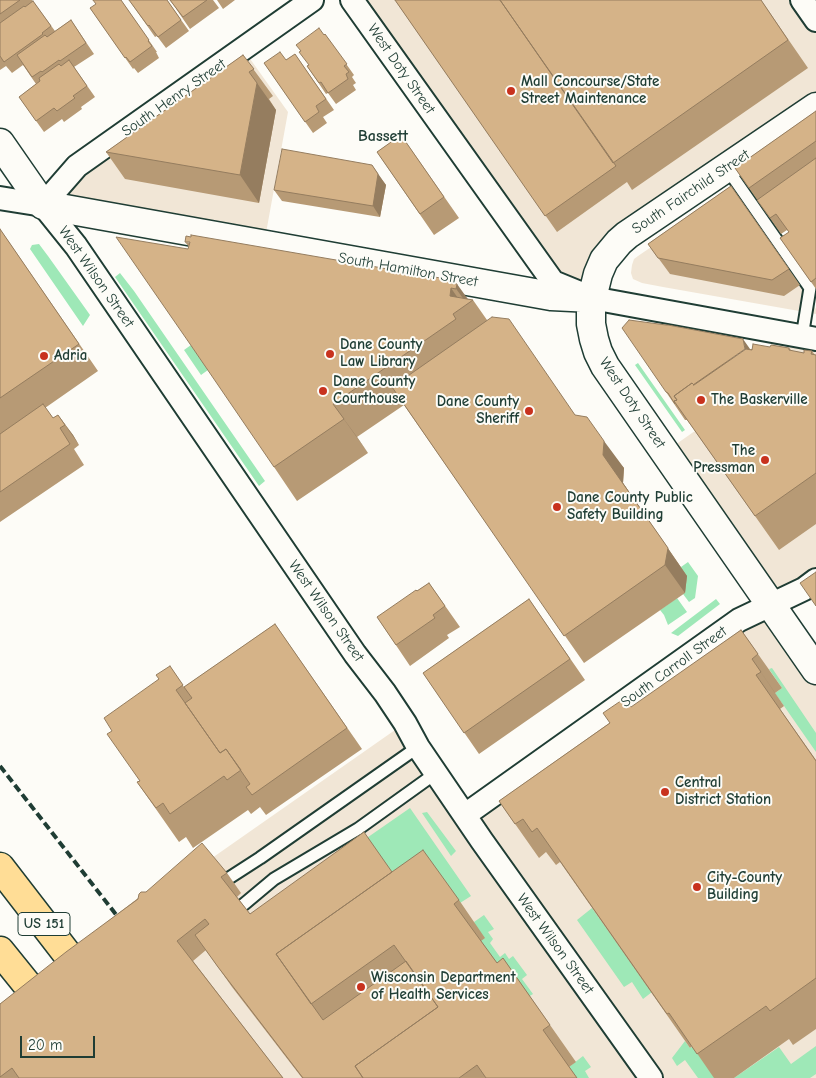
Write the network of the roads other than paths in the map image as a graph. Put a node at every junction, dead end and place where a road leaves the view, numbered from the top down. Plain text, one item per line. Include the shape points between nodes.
1 (312, 0) edge
2 (352, 0) edge
3 (802, 0) edge
4 (816, 20) edge
5 (816, 106) edge
6 (0, 143) edge
7 (726, 167) junction
8 (0, 198) edge
9 (43, 205) junction
10 (592, 298) junction
11 (809, 338) edge
12 (816, 580) edge
13 (770, 605) junction
14 (816, 670) edge
15 (418, 747) junction
16 (436, 773) junction
17 (465, 815) junction
18 (2, 875) edge
19 (213, 890) edge
20 (221, 923) edge
21 (0, 951) edge
22 (81, 972) edge
23 (42, 1003) edge
24 (652, 1078) edge

1 - 9 street, South Henry Street via 77,166
2 - 10 street, West Doty Street via 553,282
3 - 4 street
5 - 7 street, South Fairchild Street
6 - 9 street, West Wilson Street
7 - 10 street, South Fairchild Street via 619,242 604,260
7 - 11 lane via 810,288
8 - 9 street, South Hamilton Street
9 - 10 street, South Hamilton Street via 551,296
9 - 15 street, West Wilson Street via 76,246 355,654 385,693
10 - 11 street, South Hamilton Street
10 - 13 street, West Doty Street via 591,324 605,366
12 - 13 street, South Carroll Street
13 - 14 street, West Doty Street
13 - 17 street, South Carroll Street via 739,620
15 - 16 street, West Wilson Street
15 - 19 lane
16 - 17 street, West Wilson Street
16 - 20 lane via 358,829 274,878
17 - 24 street, West Wilson Street
18 - 22 main road, US 151
21 - 23 main road

